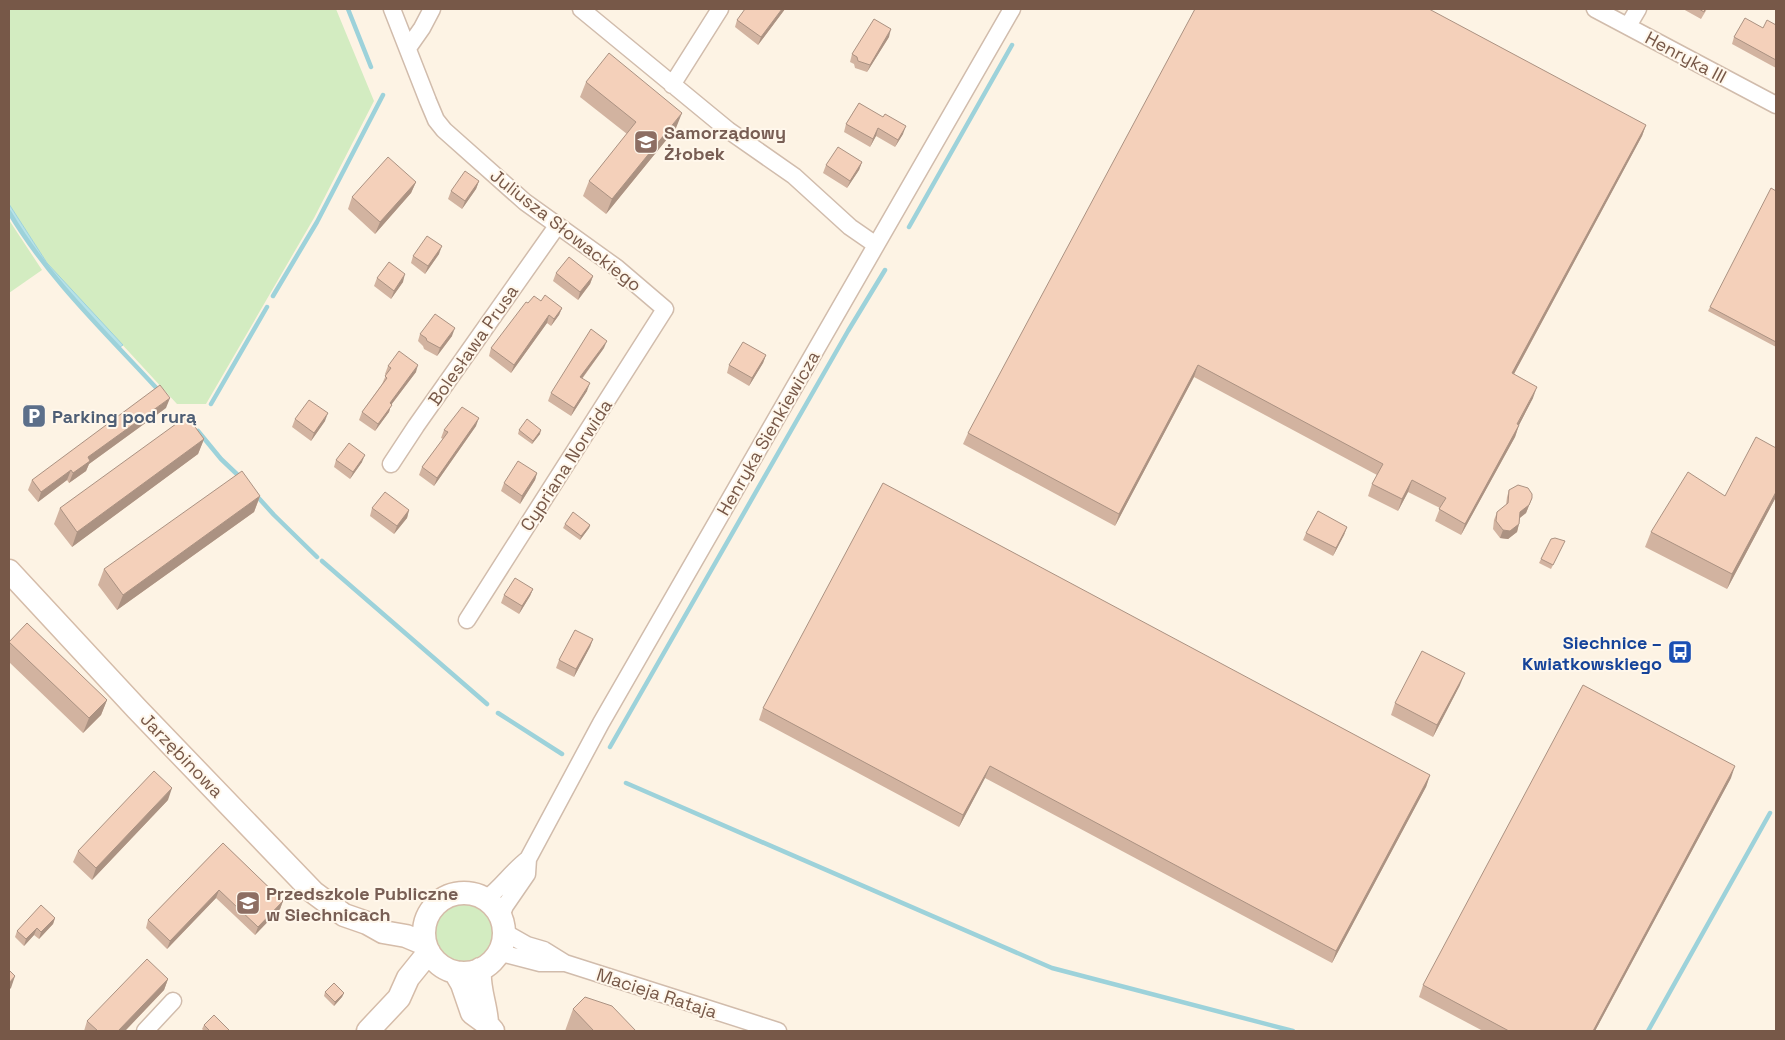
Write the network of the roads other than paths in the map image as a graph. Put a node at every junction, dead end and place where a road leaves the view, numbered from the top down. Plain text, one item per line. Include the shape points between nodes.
1 (392, 9) edge
2 (432, 9) edge
3 (581, 9) edge
4 (720, 9) edge
5 (1012, 9) edge
6 (1595, 9) edge
7 (1638, 9) edge
8 (1628, 26) junction
9 (408, 48) junction
10 (672, 86) junction
11 (1776, 105) edge
12 (557, 226) junction
13 (876, 245) junction
14 (665, 310) joint
15 (391, 464) dead end
16 (9, 571) edge
17 (467, 620) dead end
18 (528, 859) junction
19 (486, 899) junction
20 (502, 924) junction
21 (426, 940) junction
22 (488, 963) junction
23 (564, 964) junction
24 (450, 970) junction
25 (399, 998) junction
26 (174, 1001) dead end
27 (490, 1028) edge
28 (145, 1031) edge
29 (368, 1031) edge
30 (778, 1031) edge

1 - 9 street, Juliusza Słowackiego
2 - 9 street
3 - 10 street
4 - 10 street
5 - 13 street, Henryka Sienkiewicza
6 - 8 street, Henryka III
7 - 8 street
8 - 11 street, Henryka III
9 - 12 street, Juliusza Słowackiego via 436,120 444,130
10 - 13 street via 794,176 850,228
12 - 14 street, Juliusza Słowackiego via 616,268
12 - 15 street, Bolesława Prusa
13 - 18 street, Henryka Sienkiewicza via 602,723
14 - 17 street, Cypriana Norwida
16 - 21 street, Jarzębinowa via 313,892 344,915 383,932
18 - 19 street, Henryka Sienkiewicza
18 - 20 street, Henryka Sienkiewicza via 527,874 505,906
19 - 20 street via 495,907
19 - 21 street via 474,894 449,896 429,912
20 - 22 street via 502,945
20 - 23 street, Macieja Rataja via 527,945 544,950
21 - 24 street via 438,964
21 - 25 street
22 - 23 street, Macieja Rataja via 504,954 540,963
22 - 24 street via 468,973
22 - 27 street via 479,980
23 - 30 street, Macieja Rataja
24 - 25 street via 436,972 418,988
24 - 27 street via 462,984 472,1013
25 - 29 street
26 - 28 street

